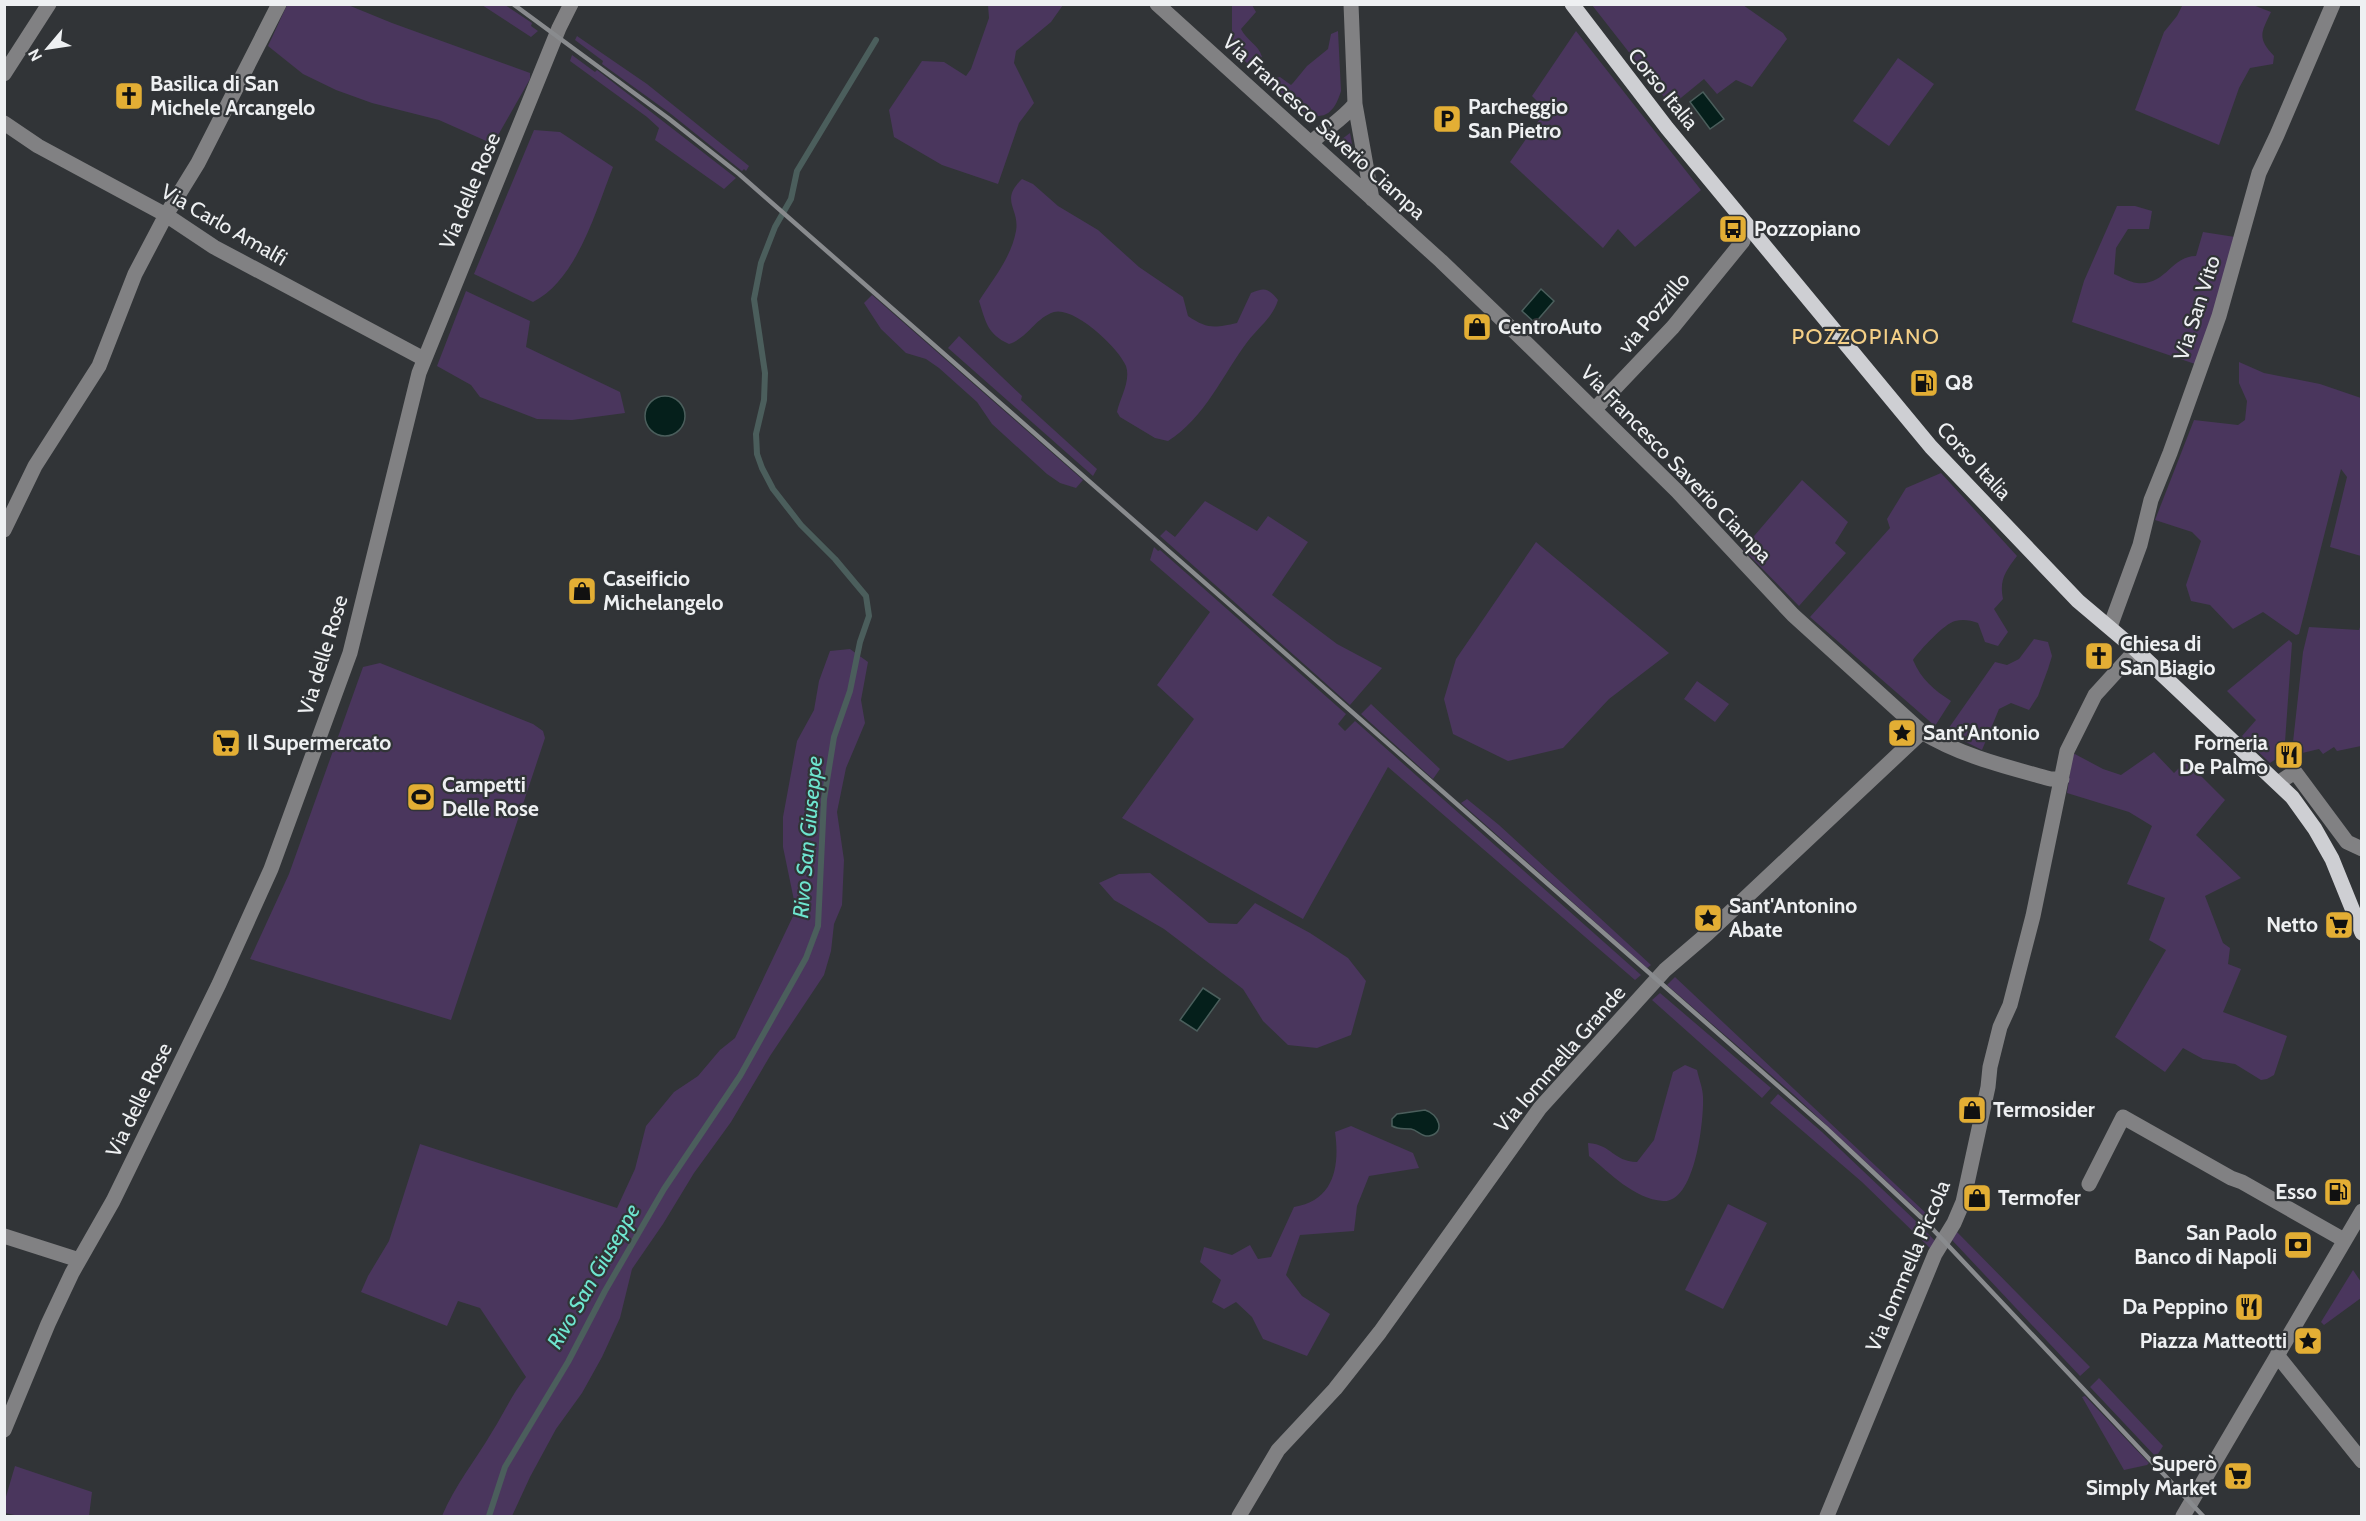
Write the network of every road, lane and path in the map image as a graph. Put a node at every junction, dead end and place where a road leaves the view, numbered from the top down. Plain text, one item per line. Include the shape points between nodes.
1 (49, 4) edge
2 (279, 4) edge
3 (571, 4) edge
4 (1157, 4) edge
5 (1351, 4) edge
6 (1572, 4) edge
7 (2332, 4) edge
8 (4, 74) edge
9 (1354, 104) junction
10 (4, 123) edge
11 (1311, 143) junction
12 (1372, 199) junction
13 (166, 215) junction
14 (1743, 241) dead end
15 (424, 358) junction
16 (1595, 409) junction
17 (4, 530) edge
18 (2110, 627) junction
19 (2136, 650) junction
20 (1922, 732) junction
21 (2062, 779) junction
22 (2278, 783) junction
23 (2361, 849) edge
24 (2361, 933) edge
25 (2089, 1184) dead end
26 (2361, 1211) edge
27 (4, 1236) edge
28 (2344, 1240) junction
29 (79, 1260) junction
30 (2277, 1355) junction
31 (4, 1430) edge
32 (2361, 1461) edge
33 (1831, 1515) edge
34 (1239, 1516) edge
35 (2183, 1516) edge

1 - 8 street
2 - 13 street via 198,163
3 - 15 street, Via delle Rose
4 - 11 street, Via Francesco Saverio Ciampa
5 - 9 street
6 - 18 main road, Corso Italia via 1667,128 1931,447 2056,580
7 - 18 street, Via San Vito via 2259,172 2219,316 2151,500 2140,545
9 - 11 street
9 - 12 street
10 - 13 street, Via Carlo Amalfi via 38,146
11 - 12 street, Via Francesco Saverio Ciampa
12 - 16 street, Via Francesco Saverio Ciampa
13 - 15 street, Via Carlo Amalfi via 214,247
13 - 17 street via 135,274 99,366 35,466
14 - 16 street, via Pozzillo via 1673,327
15 - 29 street, Via delle Rose via 350,653 271,869 113,1201
16 - 20 street, Via Francesco Saverio Ciampa via 1793,615
18 - 19 main road, Corso Italia
19 - 21 street via 2095,695 2067,751
19 - 22 main road, Corso Italia
20 - 21 street, Via Francesco Saverio Ciampa via 1985,760
20 - 34 street, Via Iommella Grande via 1665,970 1547,1101 1380,1332 1335,1389 1278,1450
21 - 33 street, Via Iommella Piccola via 2031,927 1990,1067 1963,1202 1935,1254
22 - 23 street via 2295,772 2348,842
22 - 24 main road, Corso Italia via 2327,849
25 - 28 street via 2123,1117
26 - 28 street
27 - 29 street
28 - 30 street
29 - 31 street, Via delle Rose
30 - 32 street
30 - 35 street

